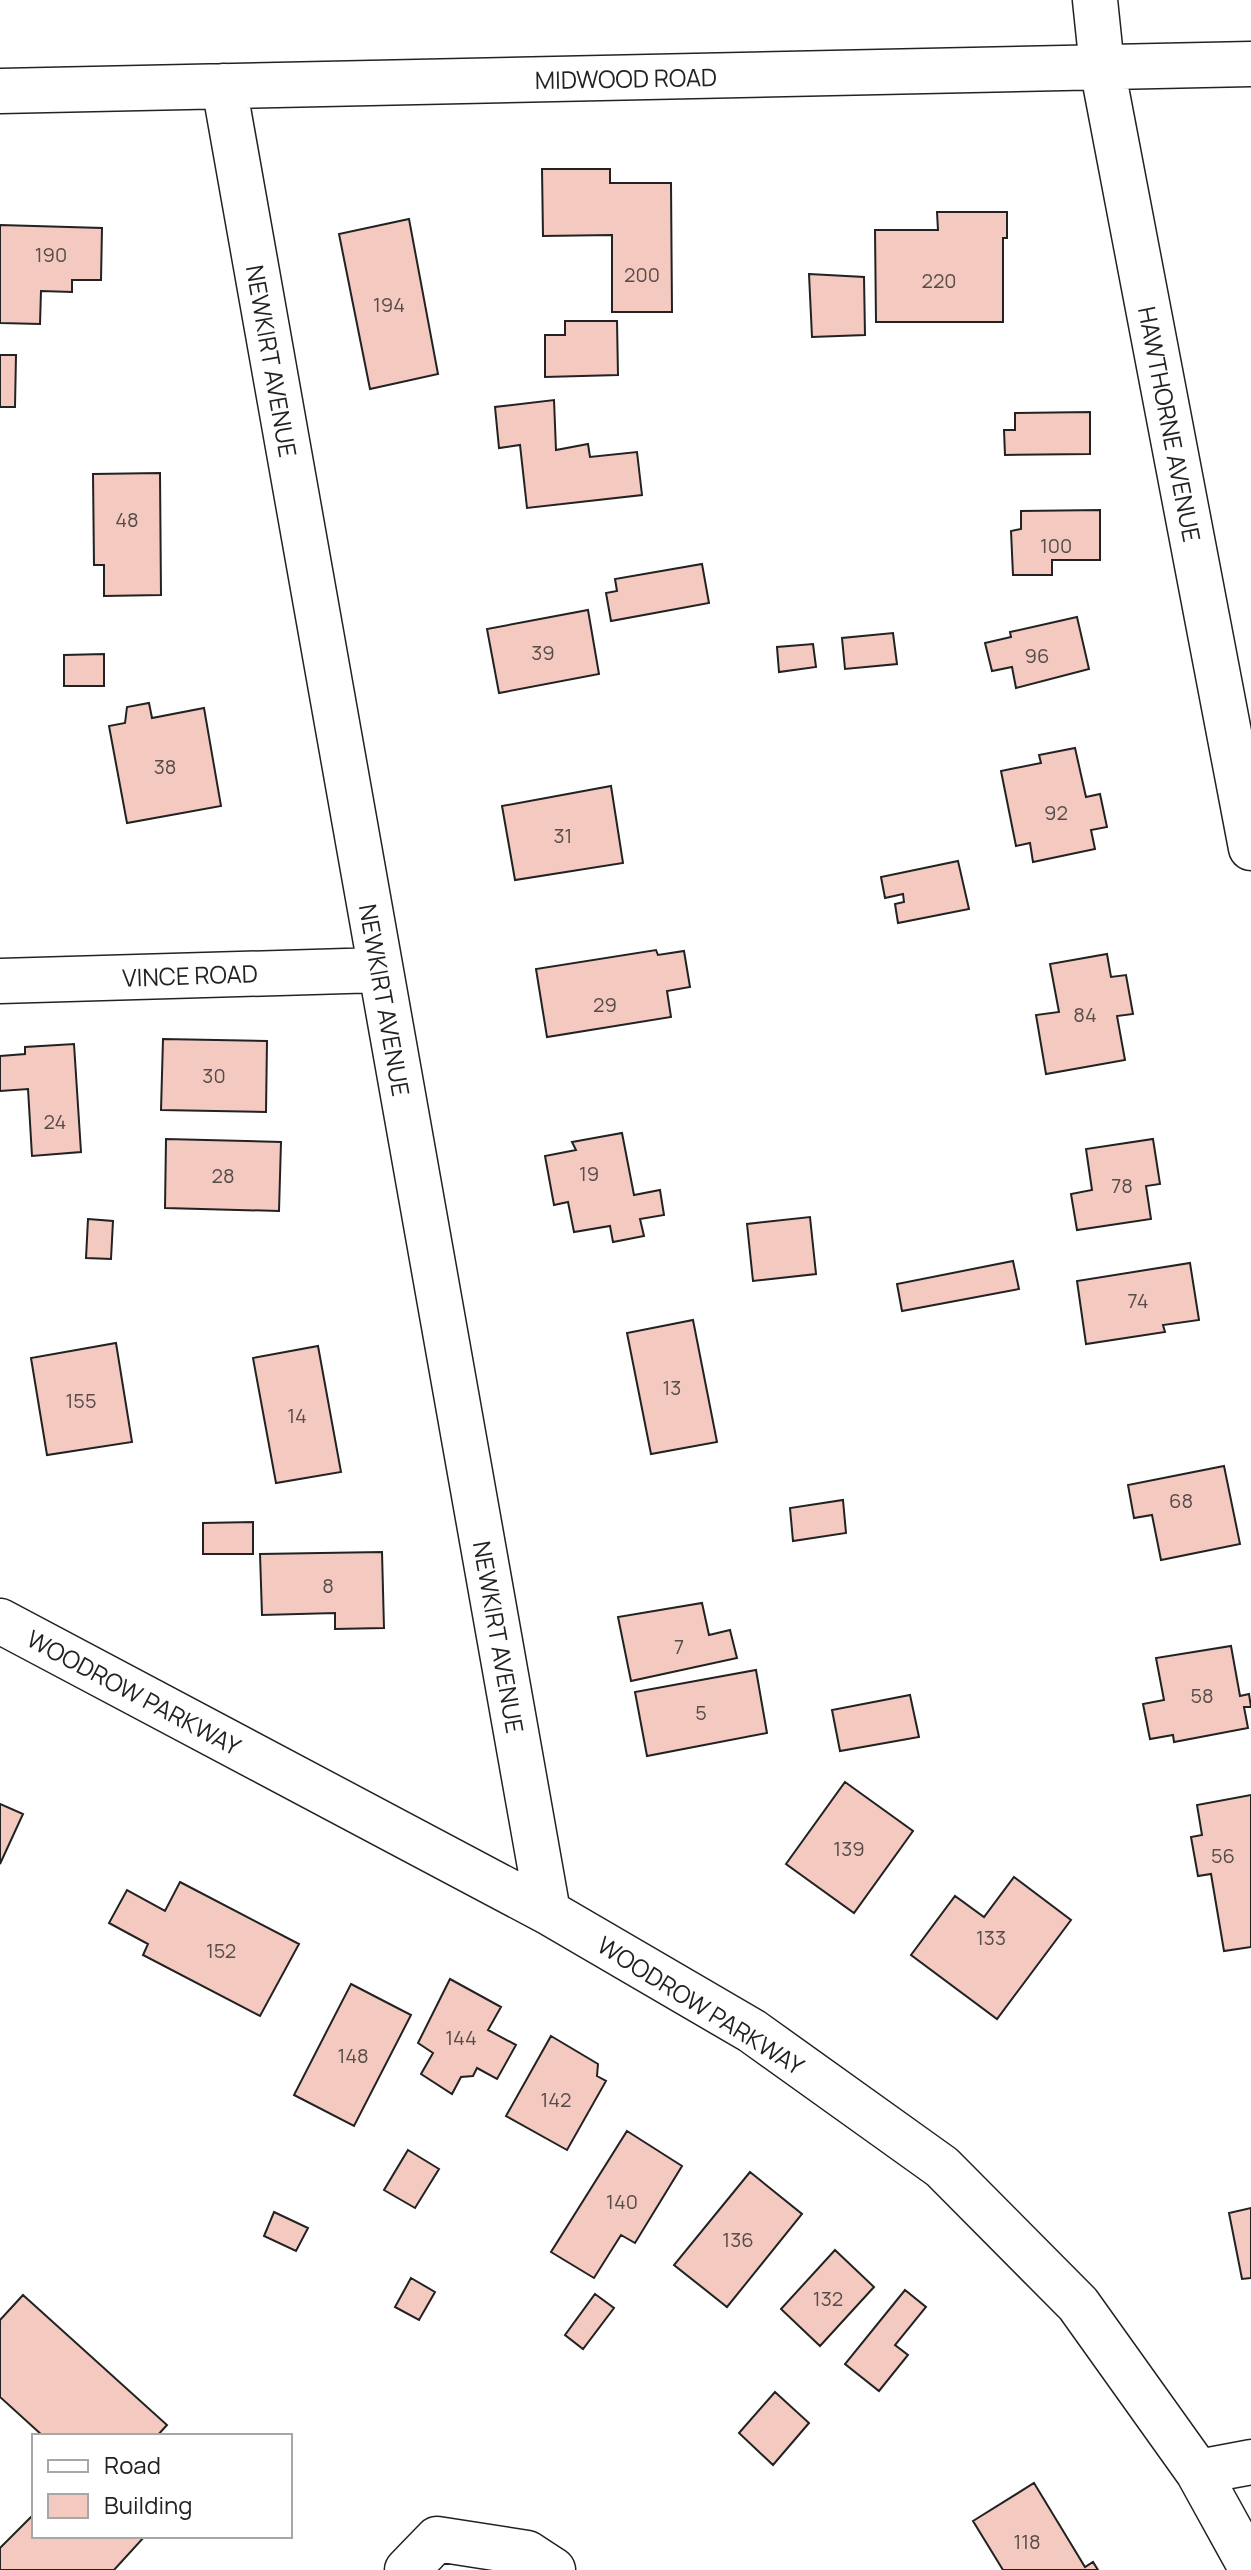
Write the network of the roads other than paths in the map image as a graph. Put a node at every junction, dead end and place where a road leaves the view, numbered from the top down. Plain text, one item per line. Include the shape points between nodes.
1 (1095, 0) edge
2 (1251, 64) edge
3 (1102, 67) junction
4 (224, 86) junction
5 (0, 91) edge
6 (1251, 848) edge
7 (380, 970) junction
8 (0, 981) edge
9 (0, 1621) edge
10 (548, 1912) junction
11 (1251, 2462) edge
12 (1198, 2472) junction
13 (1251, 2568) edge
14 (407, 2570) edge
15 (553, 2570) edge

1 - 3 street, HAWTHORNE AVENUE
2 - 3 street, MIDWOOD ROAD
3 - 4 street, MIDWOOD ROAD
3 - 6 street, HAWTHORNE AVENUE
4 - 5 street, MIDWOOD ROAD
4 - 7 street, NEWKIRT AVENUE
7 - 8 street, VINCE ROAD
7 - 10 street, NEWKIRT AVENUE
9 - 10 street, WOODROW PARKWAY
10 - 12 street, WOODROW PARKWAY via 752,2031 942,2167 1078,2304
11 - 12 street
12 - 13 street, WOODROW PARKWAY
14 - 15 street via 437,2539 527,2553

